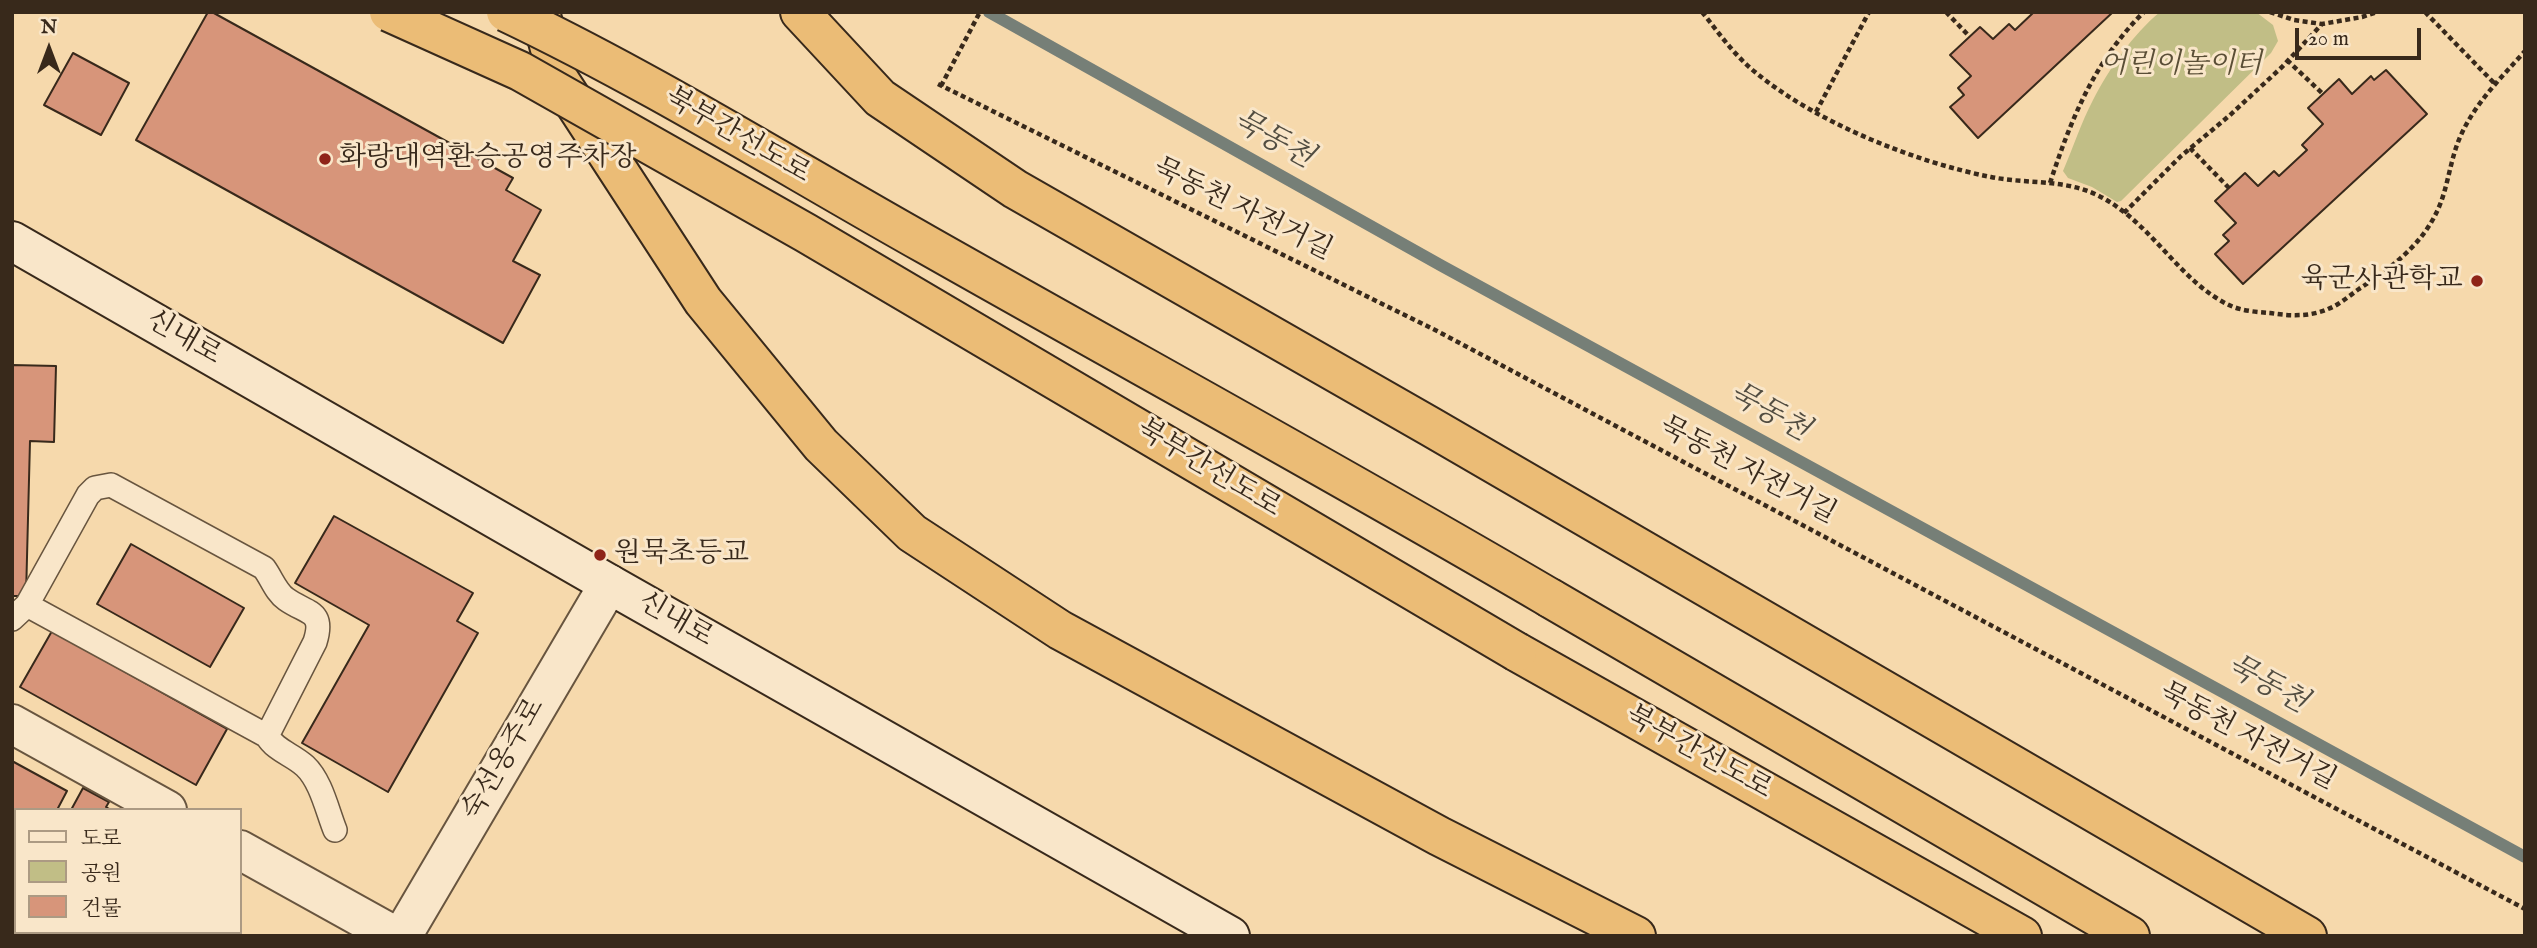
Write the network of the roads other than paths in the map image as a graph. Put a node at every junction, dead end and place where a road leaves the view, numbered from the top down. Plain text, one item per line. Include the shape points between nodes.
1 (389, 12) edge
2 (506, 12) edge
3 (540, 12) edge
4 (808, 22) edge
5 (12, 241) edge
6 (609, 584) junction
7 (20, 612) edge
8 (12, 724) edge
9 (267, 736) junction
10 (163, 808) edge
11 (335, 831) dead end
12 (242, 851) edge
13 (395, 936) edge
14 (402, 936) edge
15 (1230, 936) edge
16 (1636, 936) edge
17 (2022, 936) edge
18 (2130, 936) edge
19 (2307, 936) edge

1 - 17 highway, 북부간선도로, bridge via 520,71 747,199 1517,652
2 - 18 highway, 북부간선도로, bridge via 578,46 1379,498
3 - 16 highway via 558,78 703,301 821,445 912,533 1060,630 1439,836
4 - 19 highway via 880,98 1015,189
5 - 6 main road, 신내로
6 - 14 main road, 숙선옹주로
6 - 15 main road, 신내로
7 - 9 lane
7 - 9 lane via 88,495 95,488 111,485 264,568 286,599 319,621 315,642
8 - 10 main road
9 - 11 lane via 278,750 313,775
12 - 13 main road

